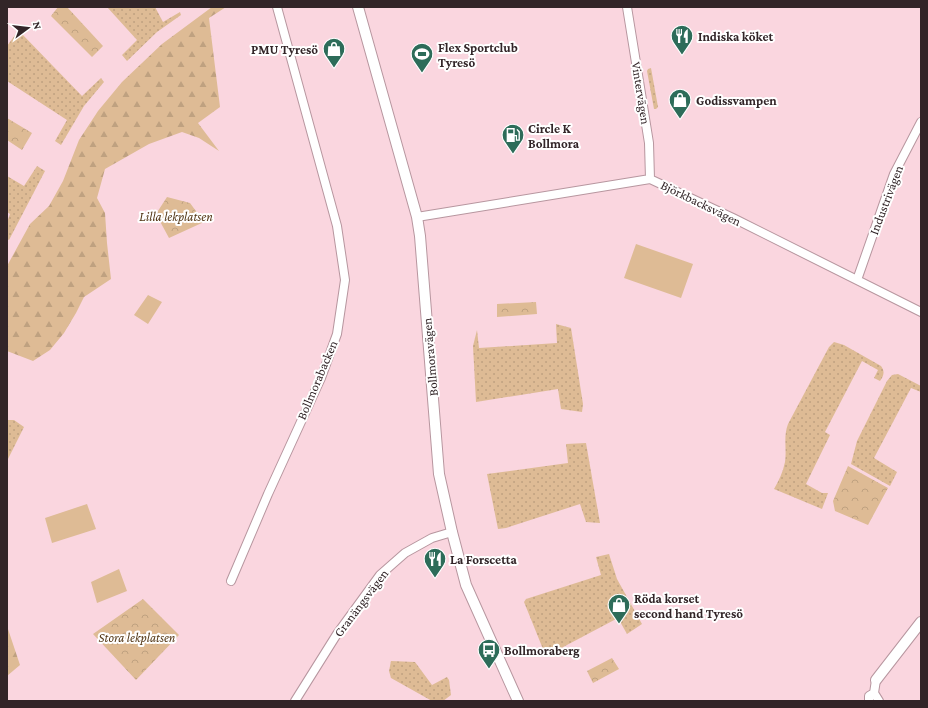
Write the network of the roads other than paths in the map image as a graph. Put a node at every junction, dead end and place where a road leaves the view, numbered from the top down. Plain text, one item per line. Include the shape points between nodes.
1 (277, 7) edge
2 (358, 7) edge
3 (627, 7) edge
4 (921, 122) edge
5 (650, 179) junction
6 (417, 217) junction
7 (857, 280) junction
8 (921, 312) edge
9 (452, 532) junction
10 (231, 581) dead end
11 (921, 622) edge
12 (876, 680) joint
13 (874, 693) junction
14 (295, 701) edge
15 (518, 701) edge
16 (869, 701) edge
17 (879, 701) edge

1 - 10 street, Bollmorabacken via 338,226 346,280 337,334 321,378
2 - 6 street, Bollmoravägen
3 - 5 street, Vintervägen via 649,143
4 - 7 street, Industrivägen via 894,174
5 - 6 street, Björkbacksvägen
5 - 7 street, Björkbacksvägen
6 - 9 street, Bollmoravägen via 439,474
7 - 8 street, Björkbacksvägen
9 - 14 street, Granängsvägen via 432,538 405,553 380,574 337,634
9 - 15 street, Bollmoravägen via 466,585
11 - 12 street
12 - 13 street
13 - 16 street
13 - 17 street

